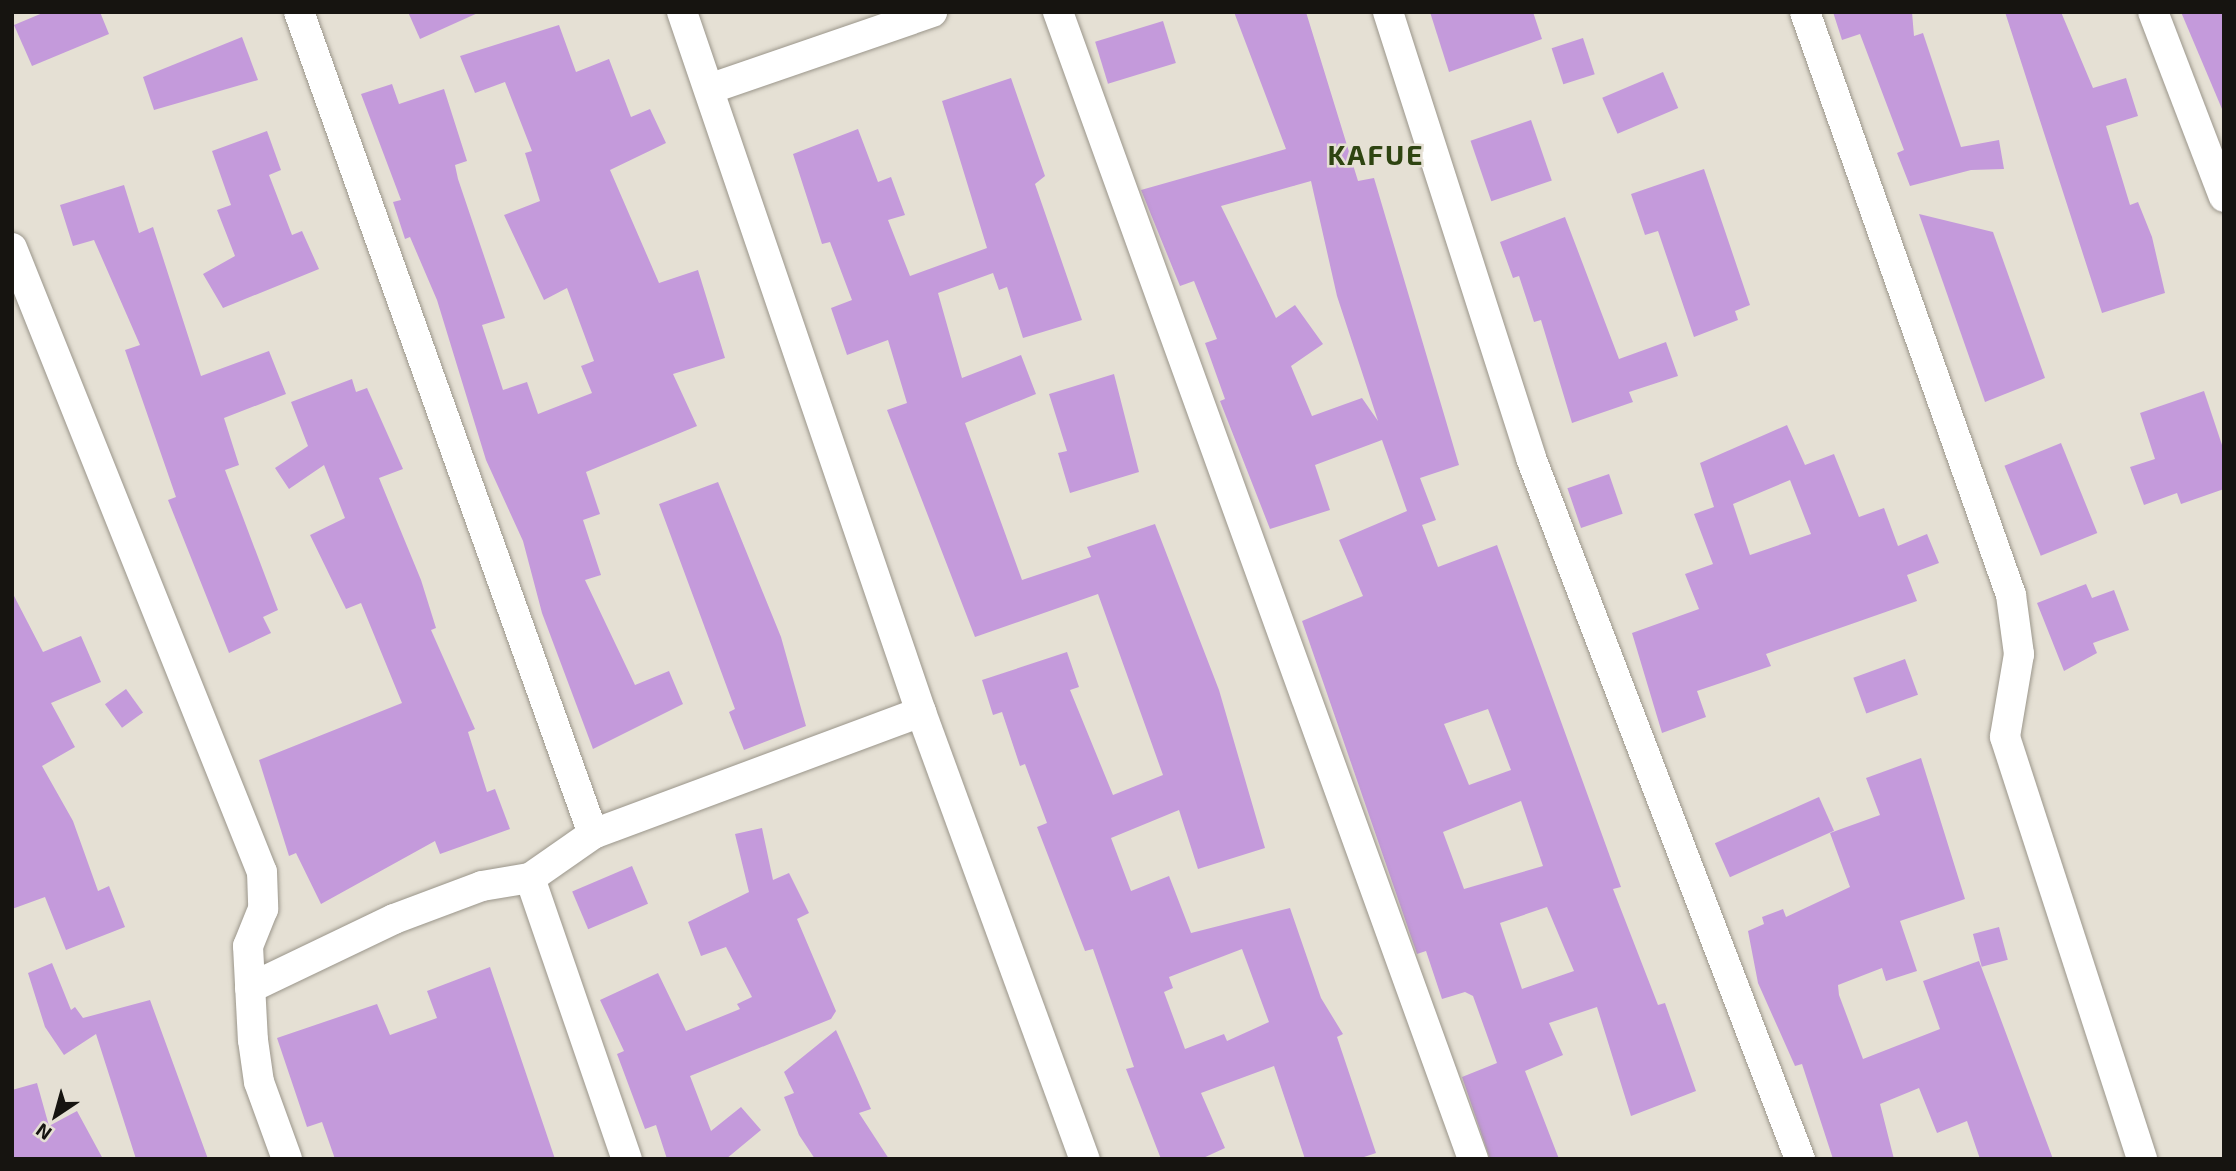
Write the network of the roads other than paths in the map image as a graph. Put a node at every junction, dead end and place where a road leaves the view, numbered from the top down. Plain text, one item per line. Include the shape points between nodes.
1 (299, 12) edge
2 (682, 12) edge
3 (932, 12) edge
4 (1058, 12) edge
5 (1388, 12) edge
6 (1805, 12) edge
7 (2153, 12) edge
8 (709, 89) junction
9 (2224, 197) edge
10 (12, 248) edge
11 (921, 712) junction
12 (593, 834) junction
13 (530, 878) junction
14 (250, 988) junction
15 (287, 1159) edge
16 (627, 1159) edge
17 (1085, 1159) edge
18 (1473, 1159) edge
19 (1800, 1159) edge
20 (2142, 1159) edge

1 - 12 street
2 - 8 street
3 - 8 street
4 - 18 street
5 - 19 street via 1531,458
6 - 20 street via 2011,595 2019,654 2005,737
7 - 9 street
8 - 11 street
10 - 14 street via 262,872 263,909 248,946
11 - 12 street
11 - 17 street
12 - 13 street
13 - 14 street via 482,886 394,919
13 - 16 street
14 - 15 street via 259,1082

